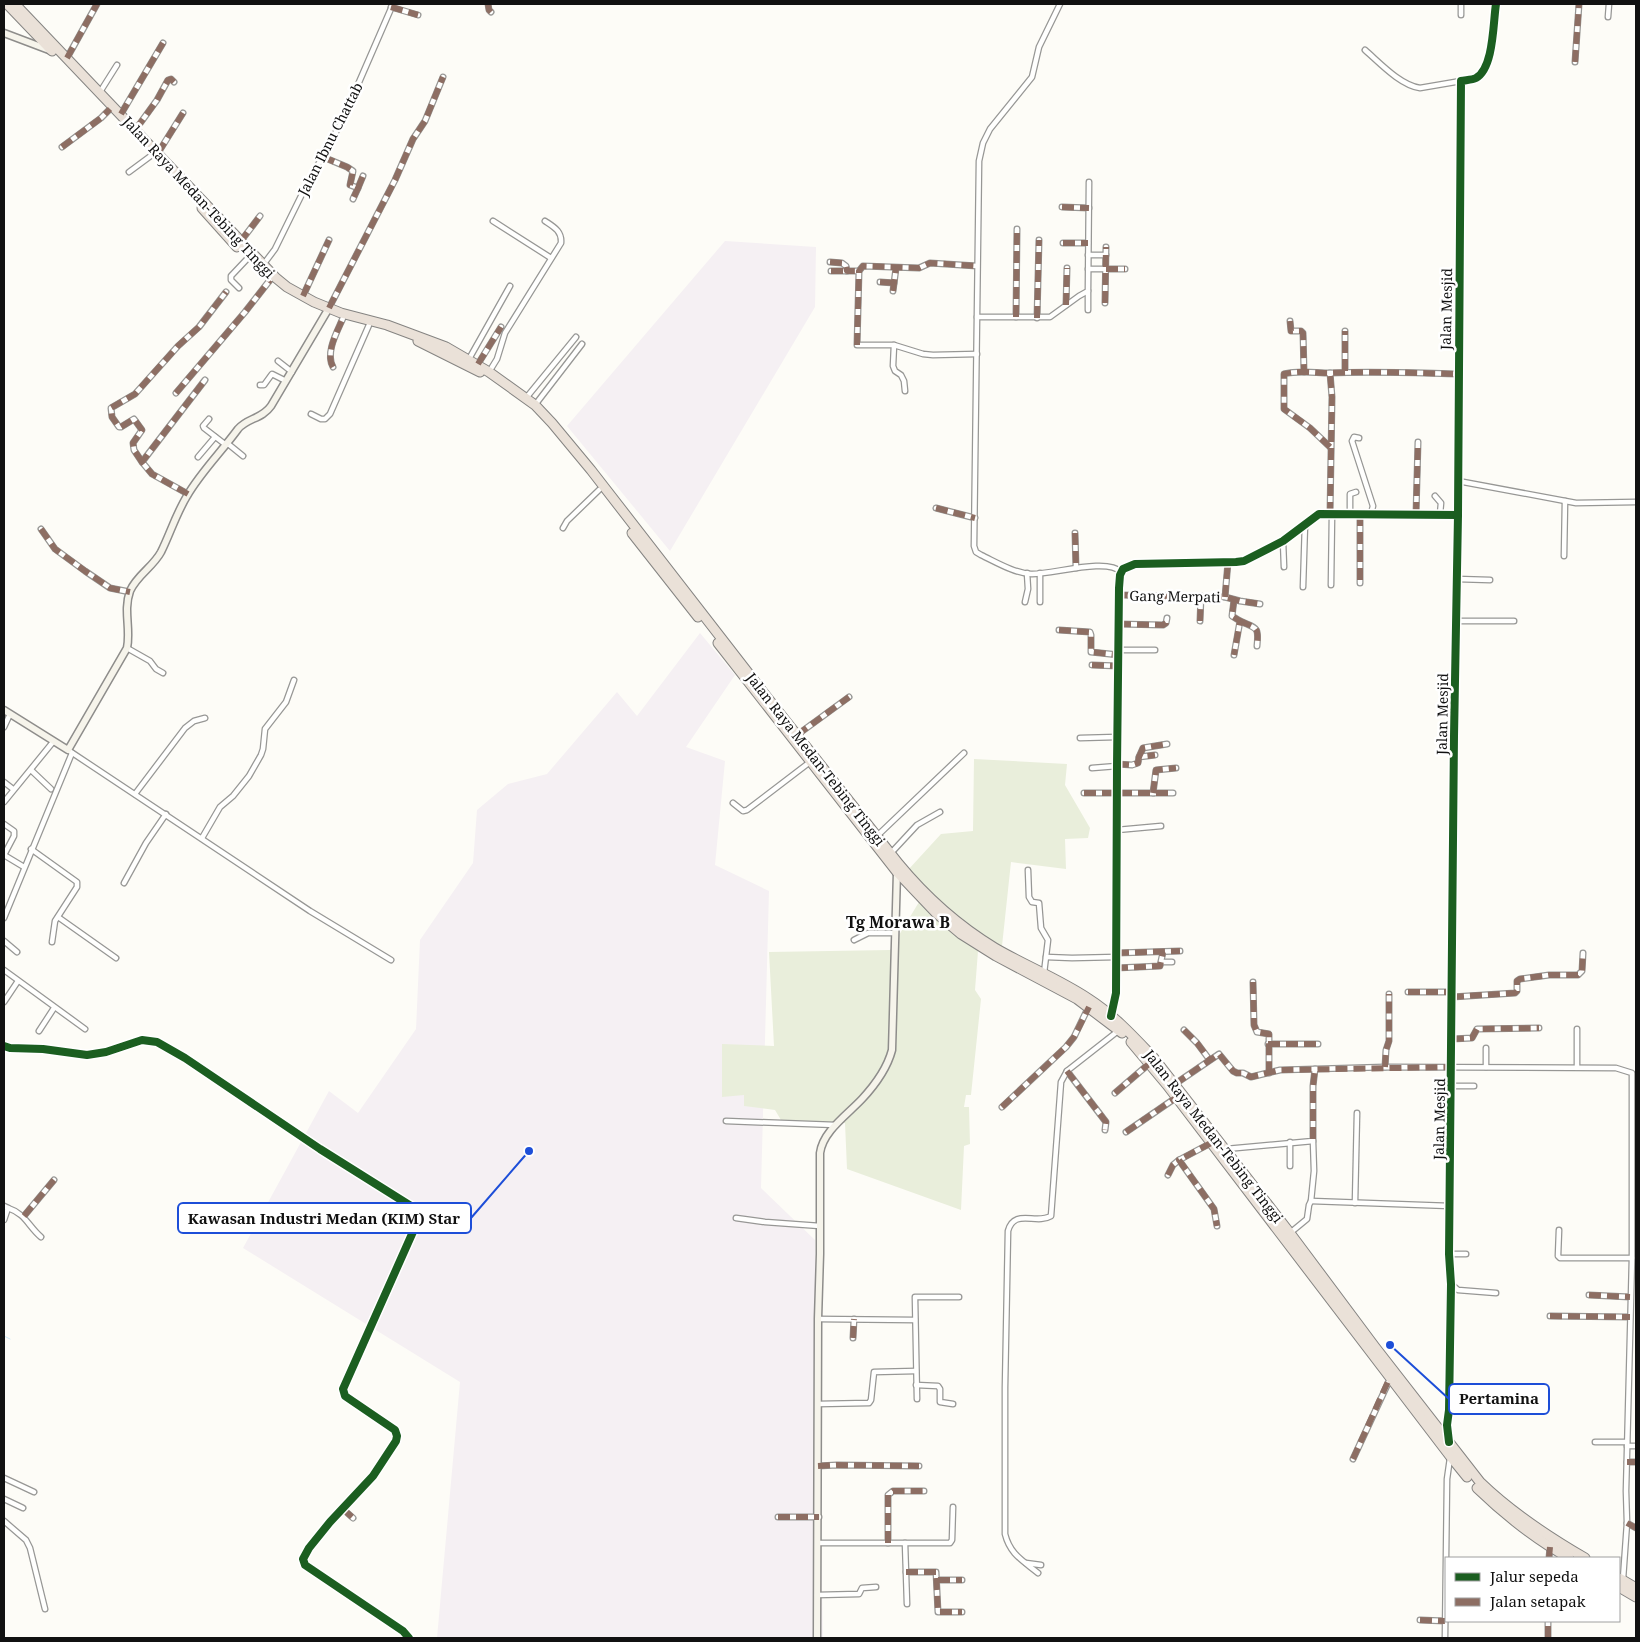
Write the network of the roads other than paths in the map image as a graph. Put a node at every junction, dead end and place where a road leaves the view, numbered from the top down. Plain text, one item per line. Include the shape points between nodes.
1 (7, 4) edge
2 (15, 4) edge
3 (97, 4) edge
4 (398, 4) edge
5 (488, 4) edge
6 (1060, 4) edge
7 (1461, 4) edge
8 (1496, 4) edge
9 (1579, 4) edge
10 (1609, 4) edge
11 (392, 5) edge
12 (399, 10) junction
13 (491, 12) dead end
14 (418, 15) dead end
15 (1461, 15) dead end
16 (1608, 17) dead end
17 (4, 33) edge
18 (38, 42) junction
19 (163, 43) dead end
20 (54, 49) junction
21 (1365, 50) dead end
22 (67, 58) junction
23 (1575, 62) dead end
24 (117, 65) dead end
25 (443, 77) dead end
26 (1460, 81) junction
27 (174, 82) dead end
28 (100, 92) junction
29 (110, 109) junction
30 (183, 113) dead end
31 (121, 114) junction
32 (136, 129) junction
33 (62, 147) dead end
34 (155, 154) junction
35 (323, 157) junction
36 (129, 172) dead end
37 (363, 176) dead end
38 (1089, 182) dead end
39 (358, 188) junction
40 (353, 199) dead end
41 (1062, 207) dead end
42 (1089, 208) junction
43 (260, 216) dead end
44 (493, 221) dead end
45 (545, 221) dead end
46 (1017, 229) dead end
47 (329, 240) dead end
48 (1039, 240) dead end
49 (240, 242) junction
50 (1063, 242) dead end
51 (1088, 242) junction
52 (1106, 247) dead end
53 (1088, 255) junction
54 (1106, 255) junction
55 (248, 258) junction
56 (550, 258) junction
57 (830, 262) dead end
58 (977, 266) junction
59 (261, 268) junction
60 (896, 268) junction
61 (1067, 268) dead end
62 (1088, 269) junction
63 (1106, 269) junction
64 (1125, 270) dead end
65 (830, 271) dead end
66 (847, 271) junction
67 (859, 271) junction
68 (270, 280) junction
69 (880, 282) dead end
70 (894, 283) junction
71 (510, 286) dead end
72 (239, 288) dead end
73 (893, 291) dead end
74 (1088, 291) junction
75 (226, 292) dead end
76 (303, 296) junction
77 (1106, 303) dead end
78 (1066, 305) junction
79 (1088, 310) dead end
80 (328, 311) junction
81 (977, 316) junction
82 (1016, 317) junction
83 (343, 318) junction
84 (1037, 318) junction
85 (1290, 321) dead end
86 (369, 325) junction
87 (501, 327) dead end
88 (1345, 331) dead end
89 (576, 337) dead end
90 (582, 344) dead end
91 (894, 345) junction
92 (977, 354) junction
93 (469, 359) junction
94 (278, 361) dead end
95 (478, 364) junction
96 (332, 367) dead end
97 (1345, 371) junction
98 (292, 372) junction
99 (489, 372) junction
100 (1304, 372) junction
101 (1330, 373) junction
102 (1458, 374) junction
103 (205, 380) dead end
104 (286, 380) junction
105 (260, 385) dead end
106 (905, 391) dead end
107 (176, 394) dead end
108 (526, 398) junction
109 (535, 405) junction
110 (311, 414) dead end
111 (209, 419) dead end
112 (215, 437) junction
113 (1359, 438) dead end
114 (1418, 442) dead end
115 (226, 444) junction
116 (1330, 447) junction
117 (244, 456) dead end
118 (198, 457) dead end
119 (142, 462) junction
120 (1458, 481) junction
121 (599, 490) junction
122 (1356, 492) dead end
123 (188, 494) junction
124 (1435, 496) dead end
125 (1565, 500) junction
126 (1636, 502) edge
127 (936, 508) dead end
128 (1331, 514) junction
129 (1350, 514) junction
130 (1360, 514) junction
131 (1371, 514) junction
132 (1416, 514) junction
133 (1440, 514) junction
134 (1458, 515) junction
135 (975, 518) junction
136 (1305, 524) junction
137 (563, 528) dead end
138 (41, 529) dead end
139 (1075, 533) dead end
140 (1283, 541) junction
141 (1564, 556) dead end
142 (1228, 562) junction
143 (1284, 567) dead end
144 (1076, 568) junction
145 (1121, 572) junction
146 (1027, 573) junction
147 (1040, 573) junction
148 (1456, 578) junction
149 (1490, 580) dead end
150 (1360, 583) dead end
151 (1331, 585) dead end
152 (1303, 587) dead end
153 (130, 592) junction
154 (1120, 595) junction
155 (1201, 596) junction
156 (1225, 597) junction
157 (1234, 600) junction
158 (1025, 602) dead end
159 (1040, 602) dead end
160 (1260, 604) dead end
161 (1167, 618) dead end
162 (1200, 621) dead end
163 (1240, 621) junction
164 (1456, 621) junction
165 (1514, 621) dead end
166 (1119, 624) junction
167 (1059, 630) dead end
168 (1257, 646) dead end
169 (126, 648) junction
170 (1155, 650) dead end
171 (1119, 652) junction
172 (1234, 654) dead end
173 (1092, 665) dead end
174 (1118, 666) junction
175 (162, 673) dead end
176 (294, 680) dead end
177 (849, 697) dead end
178 (4, 710) edge
179 (10, 714) junction
180 (205, 718) dead end
181 (4, 727) edge
182 (798, 735) junction
183 (1117, 737) junction
184 (1080, 738) dead end
185 (53, 742) junction
186 (1167, 744) dead end
187 (70, 752) junction
188 (964, 753) dead end
189 (1155, 755) dead end
190 (1139, 756) junction
191 (810, 762) junction
192 (1117, 765) junction
193 (1092, 768) dead end
194 (1176, 768) dead end
195 (30, 770) junction
196 (4, 782) edge
197 (13, 789) junction
198 (50, 789) dead end
199 (1084, 793) dead end
200 (1153, 793) junction
201 (1173, 793) dead end
202 (135, 794) junction
203 (1116, 794) junction
204 (4, 802) edge
205 (733, 803) dead end
206 (940, 812) dead end
207 (166, 814) junction
208 (4, 824) edge
209 (1161, 826) dead end
210 (1117, 830) junction
211 (877, 836) junction
212 (202, 838) junction
213 (31, 849) junction
214 (891, 853) junction
215 (4, 855) edge
216 (24, 867) junction
217 (1028, 870) dead end
218 (897, 872) junction
219 (124, 883) dead end
220 (6, 905) edge
221 (58, 917) junction
222 (4, 918) edge
223 (894, 933) junction
224 (854, 940) dead end
225 (4, 941) edge
226 (52, 942) dead end
227 (1180, 951) dead end
228 (17, 952) dead end
229 (1163, 952) junction
230 (1583, 953) dead end
231 (1117, 955) junction
232 (1046, 957) junction
233 (116, 958) dead end
234 (390, 960) dead end
235 (1162, 962) junction
236 (1172, 962) dead end
237 (1116, 968) junction
238 (4, 970) edge
239 (1044, 973) junction
240 (18, 982) junction
241 (1253, 982) dead end
242 (1408, 992) dead end
243 (1389, 994) dead end
244 (1452, 995) junction
245 (4, 1002) edge
246 (1089, 1006) junction
247 (54, 1008) junction
248 (1111, 1016) junction
249 (1121, 1028) junction
250 (1539, 1028) dead end
251 (85, 1029) dead end
252 (1577, 1029) dead end
253 (1184, 1030) dead end
254 (39, 1031) dead end
255 (1452, 1039) junction
256 (1268, 1044) junction
257 (1318, 1044) dead end
258 (4, 1046) edge
259 (1486, 1048) dead end
260 (1209, 1060) junction
261 (1150, 1063) junction
262 (1385, 1067) junction
263 (1452, 1067) junction
264 (1486, 1067) junction
265 (1577, 1067) junction
266 (1315, 1070) junction
267 (1067, 1071) junction
268 (1269, 1073) junction
269 (1175, 1084) junction
270 (1451, 1086) junction
271 (1474, 1086) dead end
272 (1116, 1093) dead end
273 (1177, 1097) junction
274 (1002, 1107) dead end
275 (1356, 1113) dead end
276 (726, 1121) dead end
277 (836, 1125) junction
278 (1106, 1130) dead end
279 (1126, 1132) dead end
280 (1313, 1140) junction
281 (1290, 1142) junction
282 (1212, 1143) junction
283 (1225, 1150) junction
284 (1179, 1160) junction
285 (1290, 1166) dead end
286 (1168, 1175) dead end
287 (54, 1180) dead end
288 (1311, 1201) junction
289 (1355, 1203) junction
290 (1450, 1206) junction
291 (6, 1207) edge
292 (1270, 1214) junction
293 (24, 1216) junction
294 (736, 1218) dead end
295 (4, 1220) edge
296 (820, 1226) junction
297 (1217, 1226) dead end
298 (1559, 1230) dead end
299 (1290, 1232) junction
300 (41, 1237) dead end
301 (1449, 1254) junction
302 (1466, 1254) dead end
303 (1632, 1258) junction
304 (1451, 1284) junction
305 (1496, 1293) dead end
306 (1589, 1295) dead end
307 (959, 1297) dead end
308 (1630, 1297) junction
309 (1550, 1316) dead end
310 (1630, 1317) junction
311 (818, 1319) junction
312 (854, 1319) junction
313 (916, 1320) junction
314 (853, 1338) dead end
315 (916, 1371) junction
316 (1390, 1377) junction
317 (916, 1386) junction
318 (917, 1399) dead end
319 (818, 1404) junction
320 (953, 1404) dead end
321 (1449, 1442) junction
322 (1595, 1442) dead end
323 (1627, 1444) junction
324 (1636, 1446) edge
325 (1450, 1456) junction
326 (1353, 1459) dead end
327 (1627, 1462) junction
328 (1636, 1462) edge
329 (818, 1466) junction
330 (919, 1466) dead end
331 (4, 1478) edge
332 (924, 1491) dead end
333 (34, 1492) dead end
334 (4, 1499) edge
335 (953, 1507) dead end
336 (23, 1508) dead end
337 (344, 1509) junction
338 (818, 1516) junction
339 (778, 1517) dead end
340 (353, 1518) dead end
341 (4, 1521) edge
342 (1627, 1523) junction
343 (1636, 1528) edge
344 (818, 1543) junction
345 (888, 1543) junction
346 (905, 1543) junction
347 (1550, 1548) junction
348 (1446, 1557) edge
349 (1549, 1557) edge
350 (1567, 1557) edge
351 (1583, 1557) edge
352 (1025, 1563) junction
353 (1040, 1565) dead end
354 (906, 1572) junction
355 (1038, 1572) dead end
356 (938, 1580) junction
357 (962, 1580) dead end
358 (1620, 1582) edge
359 (876, 1587) dead end
360 (1636, 1588) edge
361 (817, 1595) junction
362 (1636, 1598) edge
363 (907, 1604) dead end
364 (45, 1609) dead end
365 (962, 1612) dead end
366 (1420, 1620) dead end
367 (1445, 1620) edge
368 (1446, 1622) edge
369 (1548, 1622) edge
370 (409, 1638) edge
371 (817, 1638) edge
372 (1445, 1638) edge
373 (1548, 1638) edge

1 - 18 highway, Jalan Raya Medan-Tebing Tinggi
2 - 20 highway, Jalan Raya Medan-Tebing Tinggi
3 - 22 street
4 - 12 street
5 - 13 street
6 - 58 street via 1039,47 1032,77 990,129 983,143 978,176
7 - 15 street
8 - 26 street via 1486,66 1476,78
9 - 23 street
10 - 16 street
11 - 12 street
11 - 35 street, Jalan Ibnu Chattab via 343,119
12 - 14 street
17 - 18 street
18 - 20 highway, Jalan Raya Medan-Tebing Tinggi
19 - 31 street
20 - 22 highway, Jalan Raya Medan-Tebing Tinggi
20 - 29 highway, Jalan Raya Medan-Tebing Tinggi
21 - 26 street via 1386,69 1414,87
22 - 28 highway, Jalan Raya Medan-Tebing Tinggi
24 - 28 street
25 - 80 street via 425,121 413,139
26 - 102 street, Jalan Mesjid
27 - 32 street via 168,80
28 - 31 highway, Jalan Raya Medan-Tebing Tinggi
29 - 33 street
29 - 34 highway, Jalan Raya Medan-Tebing Tinggi
30 - 34 street
31 - 32 highway, Jalan Raya Medan-Tebing Tinggi
32 - 34 highway, Jalan Raya Medan-Tebing Tinggi
34 - 36 street
34 - 49 highway, Jalan Raya Medan-Tebing Tinggi
34 - 55 highway, Jalan Raya Medan-Tebing Tinggi
35 - 39 street via 353,171 350,185
35 - 59 street, Jalan Ibnu Chattab via 275,249
37 - 39 street
38 - 42 street
39 - 40 street
41 - 42 street
42 - 51 street
43 - 49 street
44 - 56 street
45 - 56 street via 561,237
46 - 82 street
47 - 76 street
48 - 84 street
49 - 59 highway, Jalan Raya Medan-Tebing Tinggi
50 - 51 street
51 - 53 street
52 - 54 street
53 - 54 street
53 - 62 street
54 - 63 street
55 - 59 highway, Jalan Raya Medan-Tebing Tinggi
55 - 72 street via 231,276
56 - 99 street via 505,333
57 - 66 street via 842,263
58 - 60 street via 930,263 919,268
58 - 81 street
59 - 68 highway, Jalan Raya Medan-Tebing Tinggi
59 - 76 highway, Jalan Raya Medan-Tebing Tinggi
60 - 67 street via 864,265
60 - 70 street
61 - 78 street
62 - 63 street
62 - 74 street
63 - 64 street
63 - 77 street
65 - 66 street
66 - 67 street
67 - 91 street via 857,345
68 - 80 highway, Jalan Raya Medan-Tebing Tinggi via 301,302
68 - 107 street
69 - 70 street
70 - 73 street
71 - 93 street
74 - 78 street
74 - 79 street
75 - 119 street via 135,394 111,408 112,417 119,427 134,419 142,430 133,442
76 - 80 highway, Jalan Raya Medan-Tebing Tinggi
78 - 84 street via 1053,316
80 - 83 highway, Jalan Raya Medan-Tebing Tinggi
80 - 93 highway, Jalan Raya Medan-Tebing Tinggi via 387,325
80 - 98 street
81 - 82 street
81 - 92 street
82 - 84 street
83 - 86 highway, Jalan Raya Medan-Tebing Tinggi
83 - 96 street via 332,350
85 - 100 street via 1291,331 1303,333
86 - 110 street via 330,414 324,419
86 - 121 highway, Jalan Raya Medan-Tebing Tinggi via 428,346 489,377 515,395 552,430
87 - 95 street
88 - 97 street
89 - 108 street
90 - 109 street
91 - 92 street via 928,355
91 - 106 street via 893,366 904,381
92 - 135 street
93 - 95 highway, Jalan Raya Medan-Tebing Tinggi
94 - 98 street
95 - 99 highway, Jalan Raya Medan-Tebing Tinggi
97 - 101 street
97 - 102 street
98 - 104 street
99 - 108 highway, Jalan Raya Medan-Tebing Tinggi
100 - 101 street
100 - 116 street via 1284,374 1284,409
101 - 116 street
102 - 120 street, Jalan Mesjid
103 - 119 street
104 - 105 street via 272,374 264,385
104 - 115 street via 268,410 240,426
108 - 109 highway, Jalan Raya Medan-Tebing Tinggi
109 - 182 highway, Jalan Raya Medan-Tebing Tinggi via 591,470
111 - 112 street via 203,427
112 - 115 street
112 - 118 street
113 - 131 street via 1354,437 1352,441 1373,506
114 - 132 street
115 - 117 street
115 - 123 street
116 - 128 street
119 - 123 street via 152,474
120 - 125 street
120 - 134 street, Jalan Mesjid
121 - 137 street
121 - 191 highway, Jalan Raya Medan-Tebing Tinggi
122 - 129 street via 1350,494
123 - 153 street via 161,552
124 - 133 street via 1441,503
125 - 126 street via 1576,503
125 - 141 street
127 - 135 street
128 - 129 street
128 - 136 street via 1319,514
128 - 151 street
129 - 130 street
130 - 131 street
130 - 150 street
131 - 132 street
132 - 133 street
133 - 134 street
134 - 148 street, Jalan Mesjid
135 - 146 street via 976,552
136 - 140 street
136 - 152 street
138 - 153 street via 55,549 104,585
139 - 144 street
140 - 142 street via 1244,561
140 - 143 street
142 - 145 street via 1135,564
142 - 156 street
144 - 145 street via 1112,566
144 - 147 street
145 - 154 street
146 - 147 street
146 - 158 street
147 - 159 street
148 - 149 street
148 - 164 street, Jalan Mesjid
153 - 169 street
154 - 155 street, Gang Merpati
154 - 166 street
155 - 156 street, Gang Merpati
155 - 162 street
156 - 157 street, Gang Merpati
157 - 160 street, Gang Merpati
157 - 163 street via 1232,616
161 - 166 street via 1163,625
163 - 168 street via 1258,630
163 - 172 street
164 - 165 street
164 - 244 street, Jalan Mesjid
166 - 171 street
167 - 171 street via 1090,632 1091,652
169 - 175 street via 150,661
169 - 187 street
170 - 171 street
171 - 174 street
173 - 174 street
174 - 183 street
176 - 212 street via 286,702 266,729 264,750 244,783 220,807
177 - 182 street
178 - 179 street
179 - 181 street
179 - 185 street
180 - 202 street via 185,728
182 - 211 highway, Jalan Raya Medan-Tebing Tinggi
183 - 184 street
183 - 192 street
185 - 187 street
185 - 195 street
186 - 190 street via 1143,748
187 - 202 street
187 - 213 street
188 - 211 street
189 - 190 street
190 - 192 street via 1138,763 1134,765
191 - 205 street via 747,810 743,811
191 - 218 highway, Jalan Raya Medan-Tebing Tinggi
192 - 193 street
192 - 203 street
194 - 200 street via 1156,770
195 - 197 street
195 - 198 street
196 - 197 street
197 - 204 street
199 - 203 street
200 - 201 street
200 - 203 street
202 - 207 street
203 - 210 street
206 - 214 street via 917,825
207 - 212 street
207 - 219 street
208 - 215 street via 14,831 14,836
209 - 210 street
210 - 231 street
211 - 214 highway, Jalan Raya Medan-Tebing Tinggi
212 - 234 street
213 - 216 street
213 - 221 street via 77,882
214 - 239 highway, Jalan Raya Medan-Tebing Tinggi via 919,887 959,924
215 - 216 street
216 - 220 street
217 - 232 street via 1029,897 1032,902 1039,903 1041,928 1048,939
218 - 223 street
218 - 246 highway, Jalan Raya Medan-Tebing Tinggi via 961,934
220 - 222 street
221 - 226 street
221 - 233 street
223 - 224 street via 868,933
223 - 277 street via 892,1050 882,1073 869,1091
225 - 228 street
227 - 229 street
229 - 231 street
229 - 235 street
230 - 244 street via 1582,971 1578,975 1520,978 1515,993
231 - 232 street
231 - 237 street
232 - 239 street
235 - 236 street
235 - 237 street via 1160,966
237 - 248 street
238 - 240 street
239 - 248 highway, Jalan Raya Medan-Tebing Tinggi
240 - 245 street
240 - 247 street
241 - 256 street via 1255,1029 1269,1033
242 - 244 street
243 - 262 street via 1389,1041
244 - 255 street, Jalan Mesjid
246 - 249 highway, Jalan Raya Medan-Tebing Tinggi
246 - 274 street via 1070,1043
247 - 251 street
247 - 254 street
248 - 249 highway, Jalan Raya Medan-Tebing Tinggi
249 - 261 highway, Jalan Raya Medan-Tebing Tinggi
249 - 267 street
249 - 269 highway, Jalan Raya Medan-Tebing Tinggi via 1154,1058
250 - 255 street via 1477,1029 1472,1038
252 - 265 street
253 - 260 street
255 - 263 street, Jalan Mesjid
256 - 257 street
256 - 268 street
258 - 337 street via 87,1055 142,1040 157,1042 414,1208 416,1224 344,1389 345,1396 396,1430 398,1436 374,1476
259 - 264 street
260 - 268 street via 1219,1054 1233,1071 1249,1077
260 - 269 street
261 - 272 street
261 - 273 highway, Jalan Raya Medan-Tebing Tinggi
262 - 263 street
262 - 266 street
263 - 264 street
263 - 270 street, Jalan Mesjid
264 - 265 street
265 - 303 street via 1616,1068 1632,1074
266 - 268 street
266 - 280 street
267 - 278 street via 1106,1122
267 - 352 street via 1060,1087 1052,1213 1045,1219 1014,1220 1008,1231 1004,1527 1012,1552
269 - 283 highway, Jalan Raya Medan-Tebing Tinggi
270 - 271 street
270 - 290 street, Jalan Mesjid
273 - 279 street
273 - 282 highway, Jalan Raya Medan-Tebing Tinggi
275 - 289 street
276 - 277 street
277 - 296 street via 821,1148
280 - 281 street
280 - 288 street
281 - 283 street
281 - 285 street
282 - 284 street
282 - 292 highway, Jalan Raya Medan-Tebing Tinggi
283 - 292 highway, Jalan Raya Medan-Tebing Tinggi
284 - 286 street
284 - 297 street via 1214,1209
287 - 293 street
288 - 289 street
288 - 299 street via 1307,1219
289 - 290 street
290 - 301 street, Jalan Mesjid
291 - 293 street
291 - 295 street
292 - 299 highway, Jalan Raya Medan-Tebing Tinggi
292 - 316 highway, Jalan Raya Medan-Tebing Tinggi
293 - 300 street
294 - 296 street
296 - 311 street
298 - 303 street via 1560,1258
299 - 321 highway, Jalan Raya Medan-Tebing Tinggi
301 - 302 street
301 - 304 street, Jalan Mesjid
303 - 308 street
304 - 305 street via 1458,1290
304 - 321 street, Jalan Mesjid
306 - 308 street
307 - 313 street via 915,1296
308 - 310 street
309 - 310 street
310 - 323 street
311 - 312 street
311 - 319 street
312 - 313 street
312 - 314 street
313 - 315 street
315 - 317 street
315 - 319 street via 874,1372 869,1403
316 - 325 highway, Jalan Raya Medan-Tebing Tinggi
316 - 326 street
317 - 318 street
317 - 320 street via 938,1386 940,1402
319 - 329 street
321 - 351 highway, Jalan Raya Medan-Tebing Tinggi via 1497,1499 1531,1525
322 - 323 street
323 - 324 street
323 - 327 street
325 - 347 highway, Jalan Raya Medan-Tebing Tinggi via 1493,1504
325 - 348 street
327 - 328 street
327 - 342 street
329 - 330 street
329 - 338 street
331 - 333 street
332 - 345 street via 894,1491 888,1496
334 - 336 street
335 - 346 street via 952,1542
337 - 340 street
337 - 370 street via 309,1548 304,1562
338 - 339 street
338 - 344 street
341 - 364 street via 26,1540 30,1548
342 - 343 street
342 - 358 street
344 - 345 street
344 - 361 street
345 - 346 street
346 - 354 street
347 - 349 street
347 - 350 highway, Jalan Raya Medan-Tebing Tinggi
352 - 353 street
352 - 355 street
354 - 356 street via 934,1572
354 - 363 street
356 - 357 street
356 - 365 street via 938,1612
358 - 360 highway
358 - 362 highway
359 - 361 street via 862,1588 859,1594
361 - 371 street
366 - 367 street
368 - 372 street
369 - 373 street

